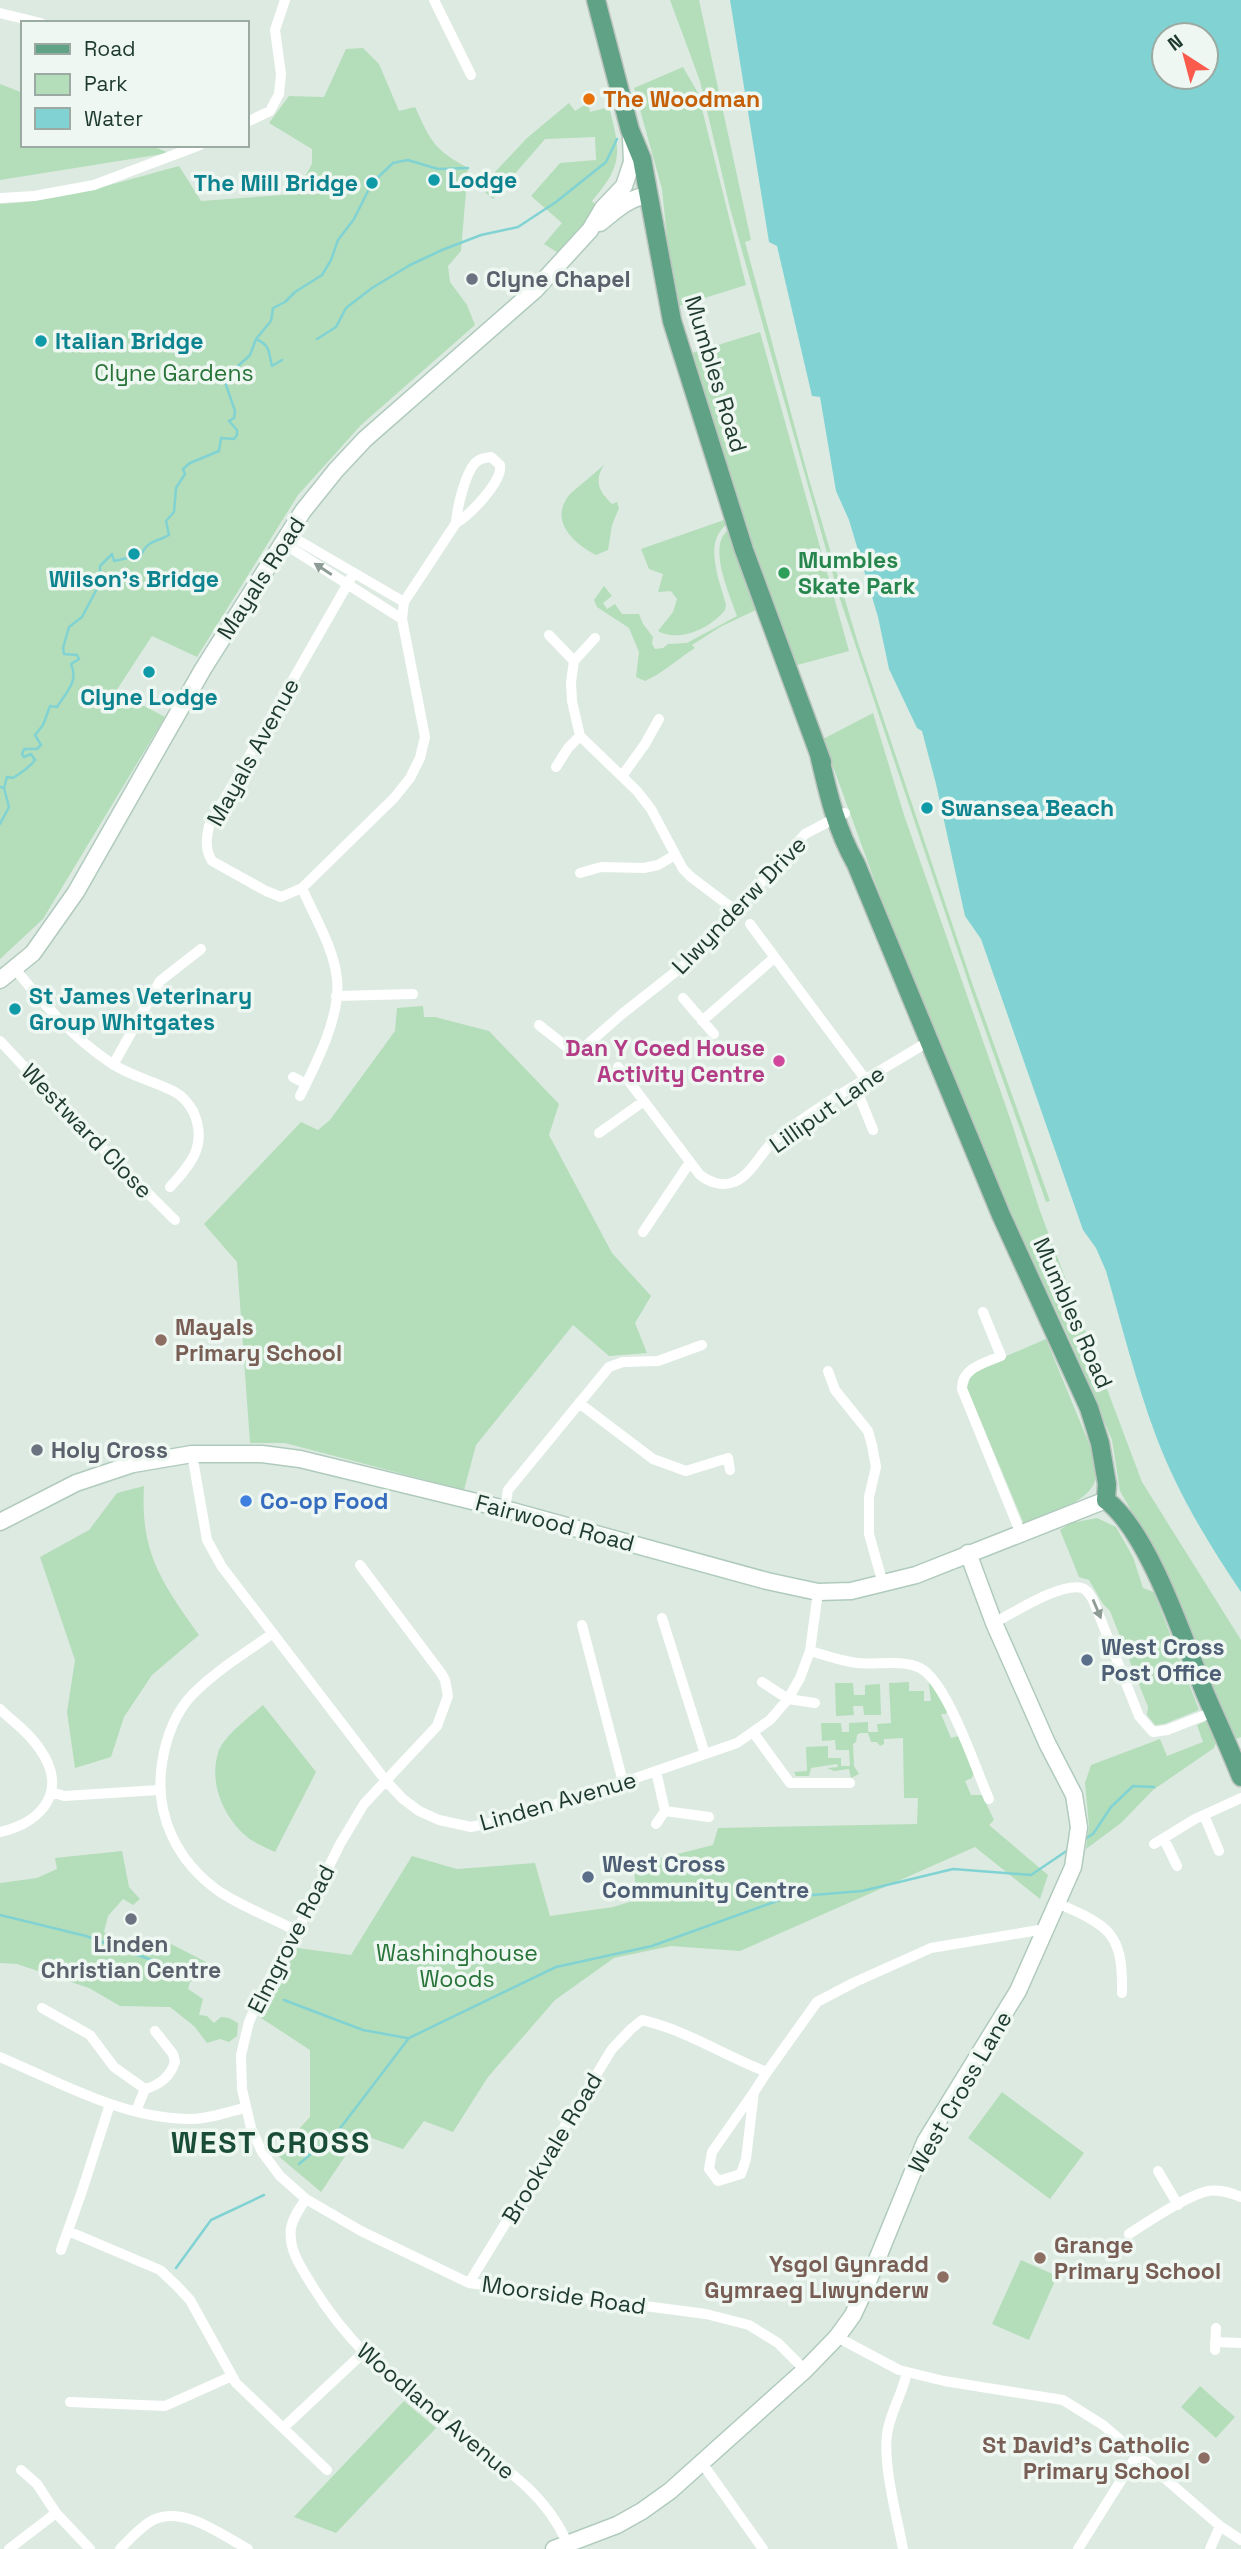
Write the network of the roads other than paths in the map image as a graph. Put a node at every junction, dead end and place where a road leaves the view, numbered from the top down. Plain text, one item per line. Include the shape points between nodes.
1 (285, 0) edge
2 (434, 0) edge
3 (596, 0) edge
4 (0, 13) edge
5 (33, 21) edge
6 (471, 75) dead end
7 (248, 122) edge
8 (630, 130) junction
9 (195, 147) edge
10 (624, 186) junction
11 (647, 187) junction
12 (0, 198) edge
13 (590, 230) junction
14 (456, 523) junction
15 (286, 539) junction
16 (354, 573) junction
17 (348, 584) junction
18 (404, 602) junction
19 (402, 618) junction
20 (549, 635) dead end
21 (595, 638) dead end
22 (574, 661) junction
23 (659, 719) dead end
24 (580, 736) junction
25 (556, 767) dead end
26 (622, 776) junction
27 (840, 816) junction
28 (675, 855) junction
29 (580, 873) dead end
30 (302, 888) junction
31 (736, 911) junction
32 (750, 924) dead end
33 (201, 948) dead end
34 (774, 958) junction
35 (15, 969) junction
36 (0, 980) edge
37 (413, 995) dead end
38 (336, 996) junction
39 (683, 998) dead end
40 (702, 1021) junction
41 (539, 1025) dead end
42 (713, 1034) dead end
43 (0, 1041) edge
44 (929, 1041) junction
45 (113, 1065) junction
46 (618, 1068) dead end
47 (293, 1077) dead end
48 (866, 1080) junction
49 (306, 1084) junction
50 (855, 1086) junction
51 (300, 1096) dead end
52 (644, 1101) junction
53 (873, 1130) dead end
54 (599, 1133) dead end
55 (690, 1162) junction
56 (179, 1178) junction
57 (170, 1187) dead end
58 (188, 1187) dead end
59 (175, 1220) dead end
60 (643, 1232) dead end
61 (983, 1312) dead end
62 (702, 1345) dead end
63 (828, 1371) dead end
64 (579, 1403) junction
65 (192, 1454) junction
66 (730, 1469) dead end
67 (1106, 1500) junction
68 (505, 1509) junction
69 (0, 1522) edge
70 (1021, 1534) junction
71 (968, 1553) junction
72 (360, 1565) dead end
73 (883, 1584) junction
74 (818, 1592) junction
75 (662, 1618) dead end
76 (994, 1623) junction
77 (582, 1625) dead end
78 (273, 1633) junction
79 (810, 1651) junction
80 (762, 1682) dead end
81 (788, 1699) junction
82 (815, 1703) dead end
83 (0, 1709) edge
84 (1213, 1712) junction
85 (753, 1732) junction
86 (705, 1754) junction
87 (656, 1771) junction
88 (1241, 1777) edge
89 (386, 1781) junction
90 (623, 1783) junction
91 (850, 1783) dead end
92 (159, 1790) junction
93 (52, 1792) junction
94 (1241, 1798) edge
95 (989, 1799) dead end
96 (665, 1811) junction
97 (1204, 1815) junction
98 (709, 1817) dead end
99 (656, 1825) dead end
100 (0, 1832) edge
101 (1219, 1851) dead end
102 (1177, 1866) dead end
103 (1057, 1903) junction
104 (1045, 1929) junction
105 (297, 1931) junction
106 (1122, 1993) dead end
107 (42, 2008) dead end
108 (155, 2031) dead end
109 (0, 2057) edge
110 (767, 2072) junction
111 (145, 2089) junction
112 (754, 2092) junction
113 (110, 2104) junction
114 (245, 2108) junction
115 (136, 2111) junction
116 (262, 2152) joint
117 (1158, 2171) dead end
118 (1241, 2197) edge
119 (306, 2199) junction
120 (1178, 2205) junction
121 (68, 2231) junction
122 (1129, 2234) dead end
123 (61, 2249) dead end
124 (469, 2283) junction
125 (1216, 2328) dead end
126 (837, 2337) junction
127 (1241, 2343) edge
128 (362, 2354) junction
129 (804, 2370) junction
130 (907, 2372) junction
131 (232, 2376) junction
132 (70, 2402) dead end
133 (283, 2428) junction
134 (1137, 2455) junction
135 (702, 2463) junction
136 (21, 2470) dead end
137 (327, 2470) dead end
138 (56, 2513) junction
139 (1220, 2526) junction
140 (1241, 2540) edge
141 (561, 2546) edge
142 (9, 2549) edge
143 (90, 2549) edge
144 (120, 2549) edge
145 (248, 2549) edge
146 (763, 2549) edge
147 (903, 2549) edge
148 (1078, 2549) edge
149 (1210, 2549) edge

1 - 7 street via 275,30 279,94 270,111
2 - 6 street
3 - 8 main road, Mumbles Road
4 - 5 street
8 - 10 street, Mayals Road via 632,162
8 - 11 main road, Mumbles Road
9 - 12 street via 94,186
10 - 11 street, Mayals Road
10 - 13 street, Mayals Road
11 - 13 street, Mayals Road
11 - 27 main road, Mumbles Road via 672,321 744,550
13 - 15 street, Mayals Road via 535,290 365,439 303,511
14 - 14 street via 471,469 482,458 497,460 500,477
14 - 18 street
15 - 16 street
17 -> 15 street
15 - 35 street, Mayals Road via 203,669 76,892 33,953
16 - 17 street, Mayals Avenue
16 - 18 street
17 - 19 street
17 - 30 street, Mayals Avenue via 205,840 212,861 266,891 281,897
18 - 19 street
19 - 30 street via 425,737 420,758 394,797
20 - 22 street
21 - 22 street
22 - 24 street via 572,701
23 - 26 street
24 - 25 street
24 - 26 street
26 - 28 street via 651,809
27 - 31 street, Llwynderw Drive via 805,834
27 - 44 main road, Mumbles Road via 842,840
28 - 29 street via 658,866 601,867
28 - 31 street via 691,877
30 - 38 street via 332,958
31 - 41 street, Llwynderw Drive via 693,958 581,1050 573,1052
32 - 34 street
33 - 45 street via 160,981
34 - 40 street
34 - 48 street
35 - 36 street, Mayals Road
35 - 45 street via 65,1027
37 - 38 street
38 - 49 street
39 - 40 street
40 - 42 street
43 - 59 street, Westward Close
44 - 48 street, Lilliput Lane
44 - 67 main road, Mumbles Road via 1089,1408 1100,1443
45 - 56 street via 177,1093 190,1106 201,1137
46 - 52 street, Lilliput Lane
47 - 49 street
48 - 50 street, Lilliput Lane
49 - 51 street
50 - 53 street
50 - 55 street, Lilliput Lane via 773,1141 733,1183 711,1183
52 - 54 street
52 - 55 street, Lilliput Lane
55 - 60 street
56 - 57 street
56 - 58 street
61 - 70 street via 1004,1354 967,1372 962,1383
62 - 64 street via 658,1361 609,1367
63 - 73 street via 835,1390 868,1431 872,1446 876,1467 869,1497 869,1534
64 - 66 street via 653,1459 686,1471 728,1458
64 - 68 street via 508,1490
65 - 68 street, Fairwood Road via 300,1459
65 - 69 street, Fairwood Road via 97,1475
65 - 78 street, Linden Avenue via 207,1540
67 - 70 street, Fairwood Road
67 - 84 main road via 1134,1529
68 - 74 street, Fairwood Road
70 - 71 street, Fairwood Road
71 - 73 street, Fairwood Road
71 - 76 street, West Cross Lane
72 - 89 street, Elmgrove Road via 447,1688 437,1726
73 - 74 street, Fairwood Road
74 - 79 street, Linden Avenue
75 - 86 street
76 -> 84 street via 1073,1587 1087,1590 1139,1716 1153,1732
76 - 103 street, West Cross Lane via 1073,1795 1079,1827 1074,1863
77 - 90 street
78 - 89 street, Linden Avenue
78 - 92 street via 206,1682 179,1711 166,1741
79 - 81 street, Linden Avenue
79 - 95 street via 854,1663 906,1664 932,1676
80 - 81 street
81 - 82 street
81 - 85 street, Linden Avenue
83 - 93 street via 30,1735 47,1760
84 - 88 main road
85 - 86 street, Linden Avenue
85 - 91 street via 790,1783
86 - 87 street, Linden Avenue
87 - 90 street, Linden Avenue
87 - 96 street
89 - 90 street, Linden Avenue via 419,1811 471,1827
89 - 105 street, Elmgrove Road via 340,1843
92 - 93 street via 64,1796
92 - 105 street via 167,1828 193,1869 222,1893
93 - 100 street via 30,1822
94 - 97 street
96 - 98 street
96 - 99 street
97 - 101 street
97 - 102 street via 1159,1841
103 - 104 street, West Cross Lane
103 - 106 street via 1091,1918 1112,1936 1121,1959
104 - 110 street via 931,1948 855,1982 817,2002
104 - 126 street, West Cross Lane via 1018,1991 925,2142 865,2289
105 - 114 street, Elmgrove Road via 248,2022 241,2055
107 - 111 street via 90,2035 114,2067
108 - 111 street via 175,2062 168,2076
109 - 113 street
110 - 112 street
110 - 124 street, Brookvale Road via 667,2025 642,2020 612,2049
111 - 115 street
112 - 112 street via 741,2174 718,2180 709,2169 712,2152
113 - 115 street
113 - 121 street
114 - 115 street via 190,2120
114 - 116 street, Elmgrove Road
116 - 119 street, Moorside Road
117 - 120 street
118 - 120 street via 1207,2191
119 - 124 street, Moorside Road
119 - 128 street, Woodland Avenue via 293,2220 292,2249 327,2310
120 - 122 street
121 - 123 street
121 - 131 street via 160,2270 190,2300
124 - 129 street, Moorside Road via 706,2314 749,2325 778,2343
125 - 127 street via 1215,2346
126 - 129 street, West Cross Lane
126 - 130 street
128 - 133 street
128 - 141 street, Woodland Avenue via 538,2497 556,2520
129 - 135 street, West Cross Lane
130 - 134 street via 1063,2400 1103,2425
130 - 147 street via 887,2431
131 - 132 street via 165,2406
131 - 133 street
133 - 137 street
134 - 139 street
134 - 148 street
135 - 141 street, West Cross Lane via 642,2511
135 - 146 street
136 - 138 street via 37,2484
138 - 142 street
138 - 143 street
139 - 140 street
139 - 149 street
144 - 145 street via 153,2520 168,2516 185,2516

